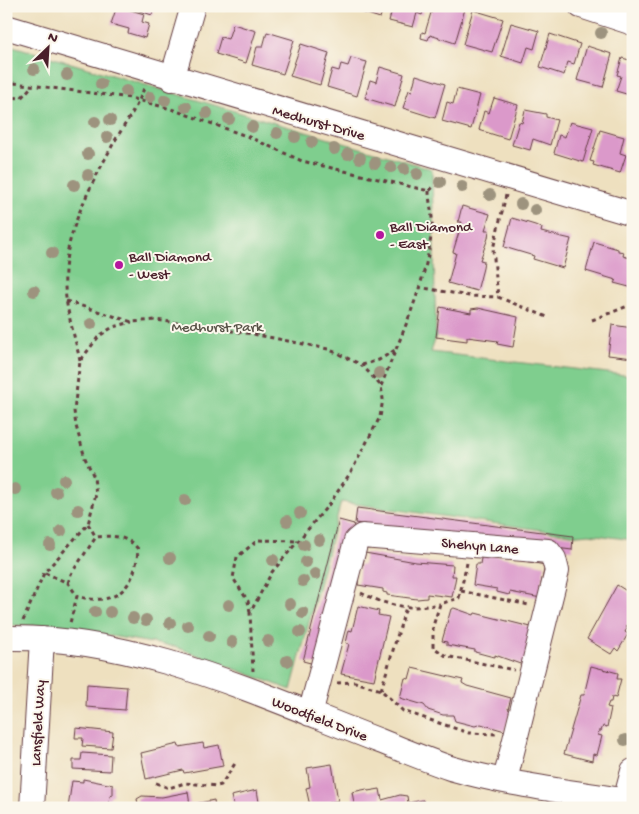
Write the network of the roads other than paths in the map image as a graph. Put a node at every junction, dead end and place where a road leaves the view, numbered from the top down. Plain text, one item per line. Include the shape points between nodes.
1 (193, 6) edge
2 (581, 6) edge
3 (633, 23) edge
4 (6, 27) edge
5 (172, 79) junction
6 (633, 214) edge
7 (14, 630) edge
8 (42, 639) junction
9 (310, 714) junction
10 (633, 771) edge
11 (505, 780) junction
12 (629, 802) edge
13 (32, 808) edge

1 - 5 street
2 - 3 street
4 - 5 street, Medhurst Drive
5 - 6 street, Medhurst Drive
7 - 8 street, Woodfield Drive
8 - 9 street, Woodfield Drive via 108,647 211,675
8 - 13 street, Lansfield Way
9 - 11 street, Woodfield Drive via 450,768
9 - 11 street, Shehyn Lane via 356,541 362,536 548,551 554,559 556,571
10 - 12 street
11 - 12 street, Woodfield Drive

